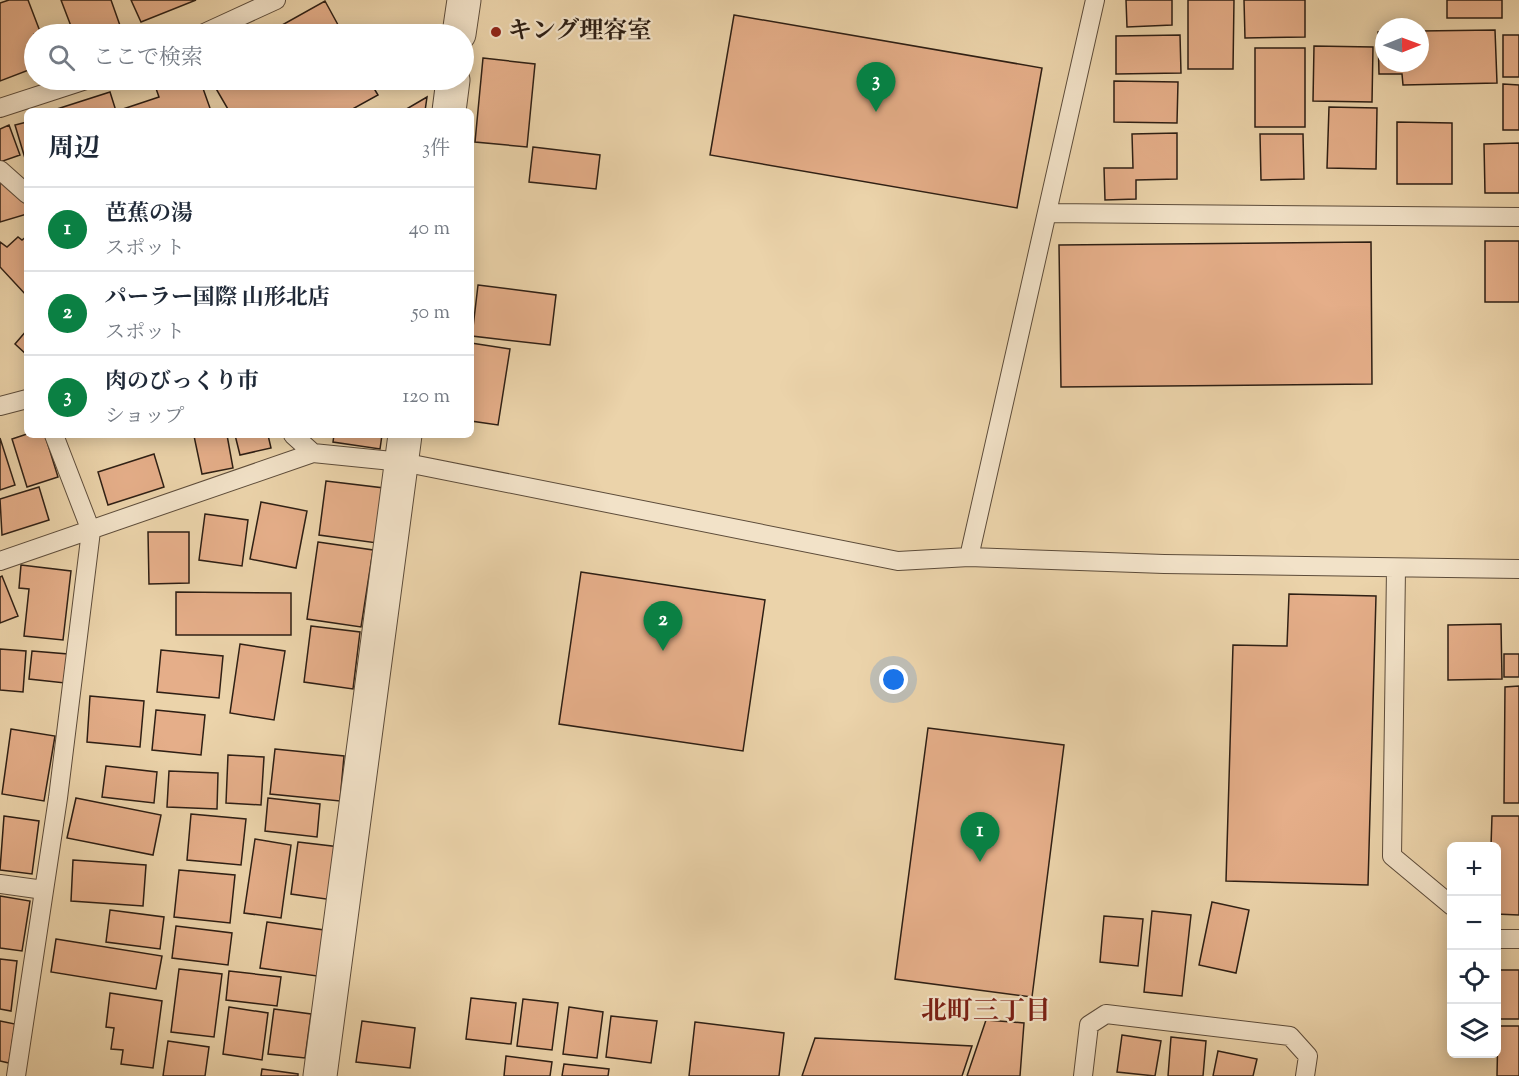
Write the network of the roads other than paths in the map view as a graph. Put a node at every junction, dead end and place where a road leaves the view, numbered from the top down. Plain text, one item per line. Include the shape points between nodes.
1 (276, 0) edge
2 (464, 0) edge
3 (1095, 0) edge
4 (224, 24) edge
5 (460, 24) edge
6 (55, 90) edge
7 (452, 90) edge
8 (0, 108) edge
9 (449, 108) edge
10 (0, 170) edge
11 (24, 191) edge
12 (1048, 213) junction
13 (1519, 217) edge
14 (24, 400) edge
15 (0, 406) edge
16 (55, 438) edge
17 (296, 438) edge
18 (404, 448) edge
19 (313, 453) junction
20 (91, 531) junction
21 (969, 557) junction
22 (0, 561) edge
23 (1396, 568) junction
24 (1519, 569) edge
25 (0, 884) edge
26 (44, 890) junction
27 (1447, 902) edge
28 (1501, 939) edge
29 (1519, 939) edge
30 (16, 1076) edge
31 (320, 1076) edge
32 (1083, 1076) edge
33 (1305, 1076) edge

1 - 4 lane
2 - 5 street
3 - 12 lane
6 - 8 lane
7 - 9 street
10 - 11 lane
12 - 13 lane
12 - 21 lane
14 - 15 lane
16 - 20 lane
17 - 19 lane
18 - 19 lane
18 - 21 lane via 898,561
18 - 31 street
19 - 20 lane
20 - 22 lane
20 - 26 lane
21 - 23 lane
23 - 24 lane
23 - 27 lane via 1392,855
25 - 26 lane
26 - 30 lane
28 - 29 lane
32 - 33 lane via 1089,1024 1106,1014 1290,1036 1308,1056

